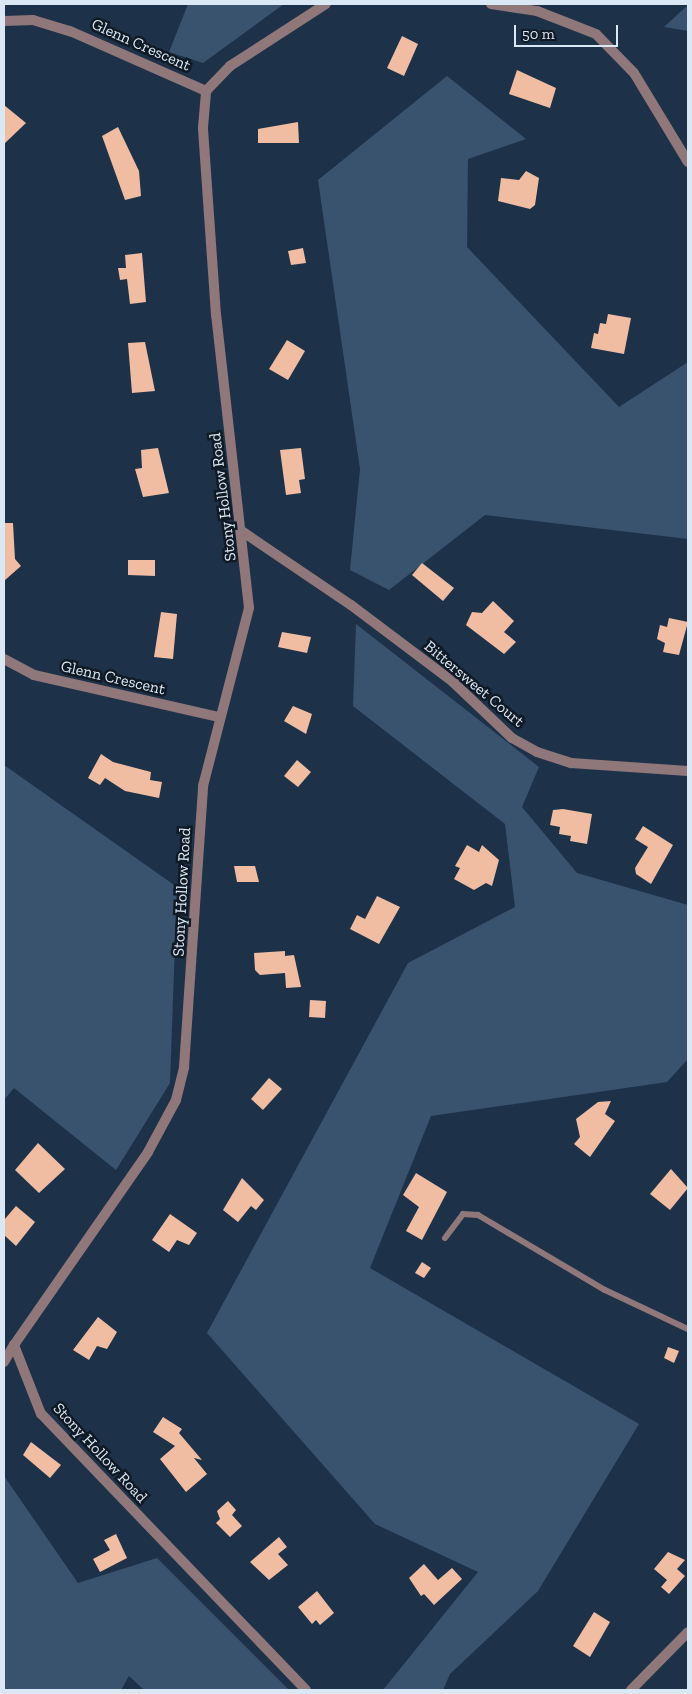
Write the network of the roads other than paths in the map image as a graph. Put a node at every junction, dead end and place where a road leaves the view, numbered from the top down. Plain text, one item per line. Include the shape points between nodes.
1 (326, 4) edge
2 (491, 4) edge
3 (4, 21) edge
4 (206, 91) junction
5 (688, 162) edge
6 (244, 532) junction
7 (4, 659) edge
8 (219, 718) junction
9 (688, 771) edge
10 (445, 1238) dead end
11 (688, 1329) edge
12 (14, 1345) junction
13 (4, 1362) edge
14 (688, 1632) edge
15 (306, 1690) edge
16 (632, 1690) edge

1 - 4 street via 230,66
2 - 5 street via 537,11 596,34 634,73
3 - 4 street, Glenn Crescent via 33,20 70,31
4 - 6 street, Stony Hollow Road via 203,127 216,315
6 - 8 street, Stony Hollow Road via 249,608
6 - 9 street, Bittersweet Court via 358,610 453,682 512,738 537,752 571,763
7 - 8 street, Glenn Crescent via 34,676
8 - 12 street, Stony Hollow Road via 203,786 192,1008 176,1100 148,1152
10 - 11 lane via 463,1214 478,1215 605,1290
12 - 13 street
12 - 15 street, Stony Hollow Road via 41,1414
14 - 16 street

